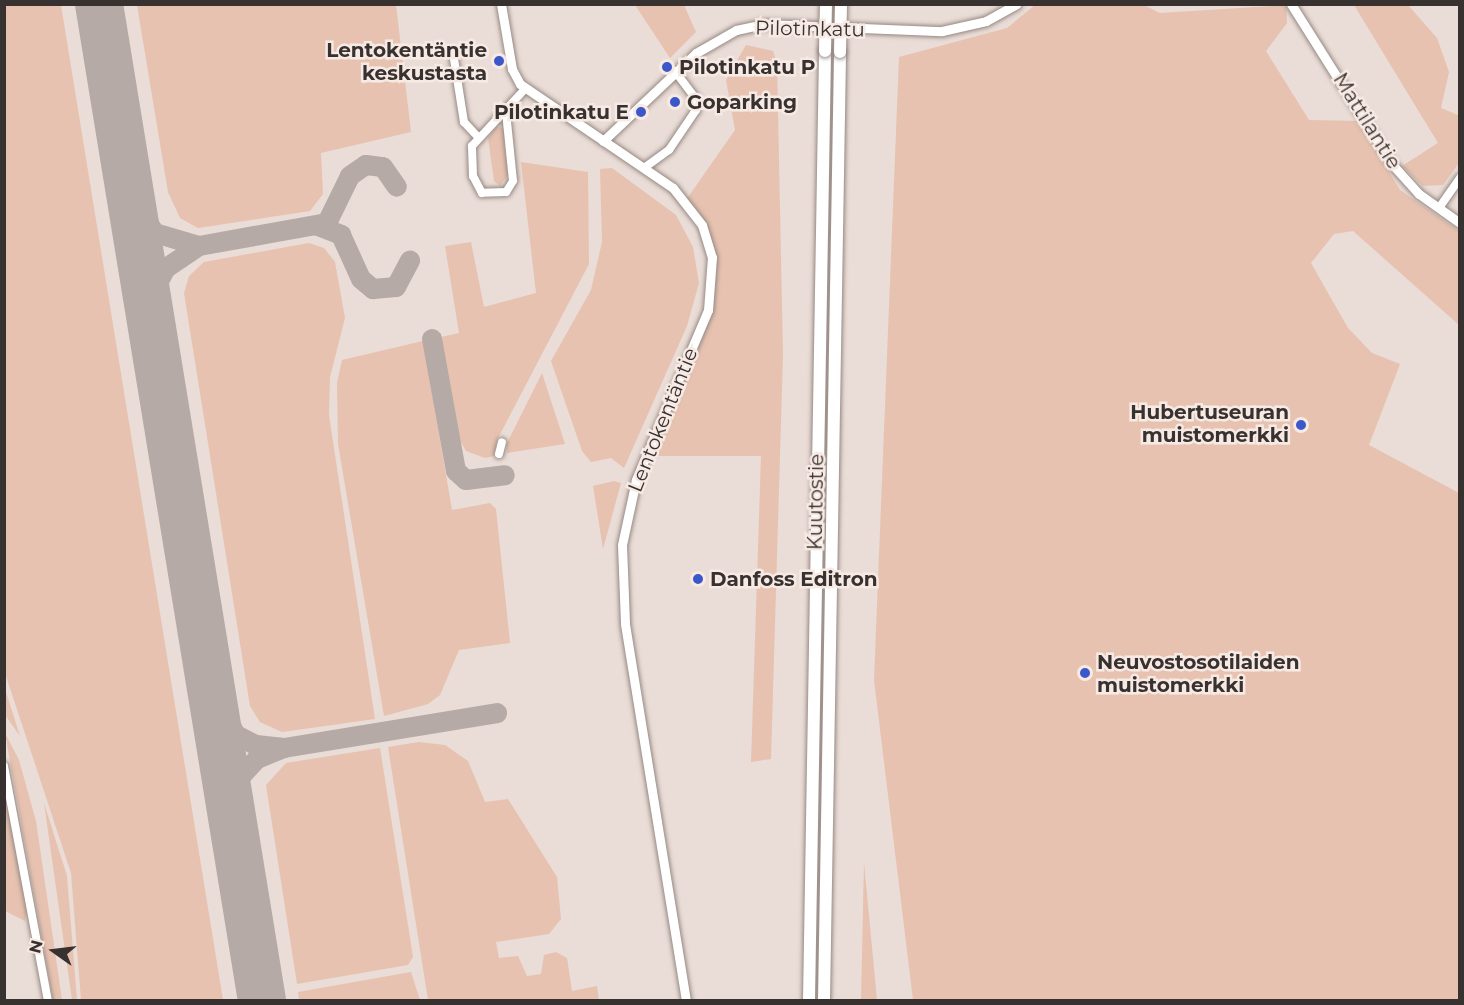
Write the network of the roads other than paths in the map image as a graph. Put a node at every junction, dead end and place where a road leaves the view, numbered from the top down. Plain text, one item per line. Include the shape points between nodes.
1 (501, 4) edge
2 (826, 4) edge
3 (841, 4) edge
4 (1017, 4) edge
5 (1291, 4) edge
6 (454, 59) dead end
7 (675, 71) junction
8 (525, 89) junction
9 (506, 112) junction
10 (477, 136) junction
11 (603, 141) junction
12 (645, 168) junction
13 (1460, 178) edge
14 (1439, 208) junction
15 (1460, 223) edge
16 (502, 441) dead end
17 (499, 454) dead end
18 (4, 766) edge
19 (48, 1000) edge
20 (686, 1000) edge
21 (809, 1000) edge
22 (824, 1000) edge

1 - 8 street, Lentokentäntie via 512,69
2 - 21 highway, Kuutostie, bridge
3 - 22 highway, Kuutostie, bridge
4 - 7 street, Pilotinkatu via 986,21 942,32 764,24 713,41
5 - 14 street, Mattilantie via 1391,163
6 - 10 street via 464,122
7 - 11 street, Pilotinkatu
7 - 12 street via 696,99 696,110 669,150
8 - 9 street
8 - 11 street, Lentokentäntie
9 - 10 street
9 - 10 street via 513,181 506,192 478,190 470,157
11 - 12 street, Lentokentäntie
12 - 20 street, Lentokentäntie via 691,207 702,225 712,266 708,310 636,480 622,545 626,624
13 - 14 street
14 - 15 street, Mattilantie
16 - 17 street
18 - 19 street

